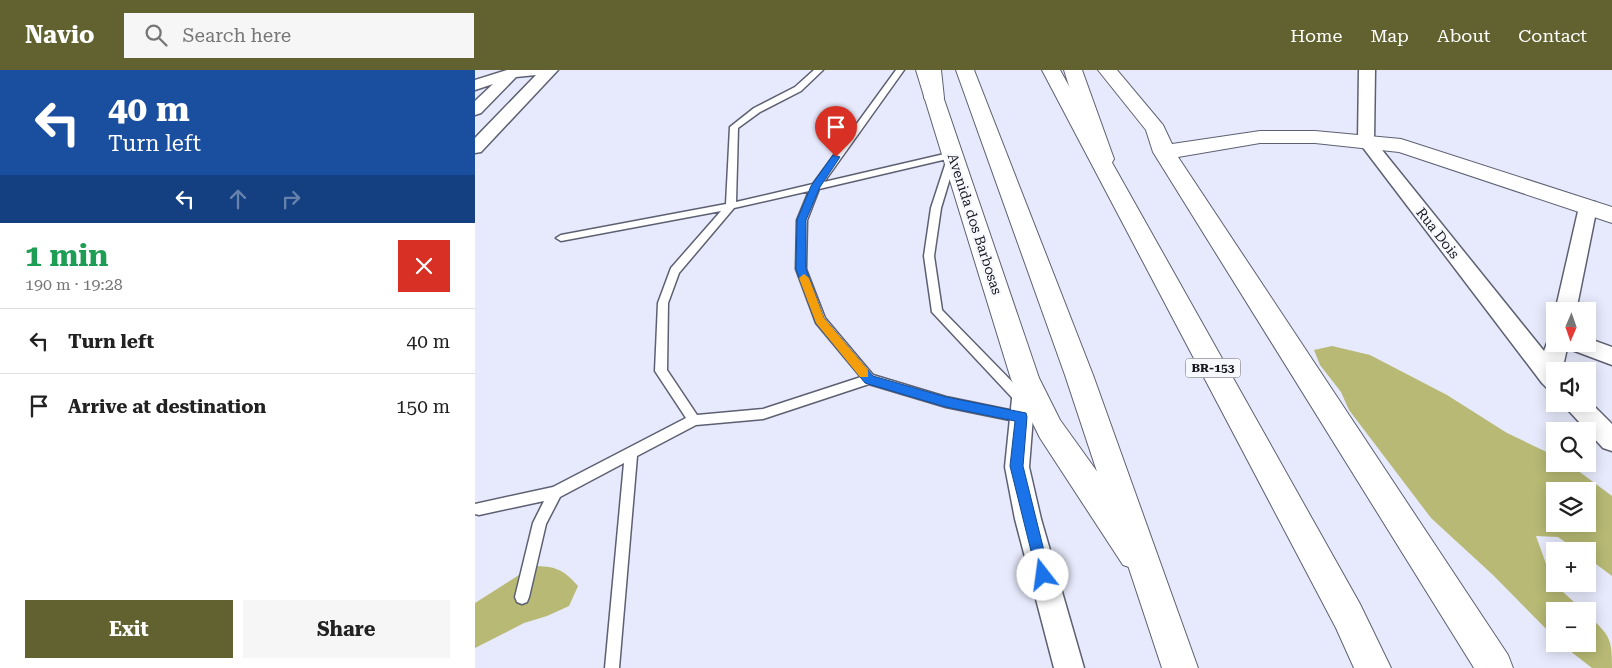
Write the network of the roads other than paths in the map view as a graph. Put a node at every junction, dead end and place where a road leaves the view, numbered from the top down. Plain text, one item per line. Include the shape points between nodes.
1 (544, 70) edge
2 (550, 70) edge
3 (819, 70) edge
4 (900, 70) edge
5 (925, 70) edge
6 (931, 70) edge
7 (965, 70) edge
8 (1051, 70) edge
9 (1073, 70) edge
10 (1107, 70) edge
11 (1367, 70) edge
12 (511, 71) edge
13 (475, 85) edge
14 (934, 98) junction
15 (475, 110) edge
16 (1366, 141) junction
17 (475, 148) edge
18 (1164, 152) junction
19 (953, 155) junction
20 (1106, 170) junction
21 (815, 186) junction
22 (731, 206) junction
23 (1588, 207) junction
24 (1612, 215) edge
25 (561, 238) dead end
26 (1567, 302) edge
27 (1596, 350) edge
28 (1612, 356) edge
29 (1546, 371) edge
30 (869, 380) junction
31 (1023, 399) junction
32 (1585, 412) edge
33 (694, 420) junction
34 (1612, 440) edge
35 (631, 453) junction
36 (555, 494) junction
37 (479, 509) dead end
38 (1146, 570) junction
39 (522, 597) dead end
40 (612, 668) edge
41 (1069, 668) edge
42 (1180, 668) edge
43 (1373, 668) edge
44 (1495, 668) edge

1 - 12 street
2 - 17 street
3 - 22 lane via 798,89 757,110 734,127
4 - 21 lane
5 - 14 main road, Avenida dos Barbosas
6 - 14 main road
7 - 38 main road via 1079,376
8 - 20 main road, BR-153
9 - 20 main road
10 - 18 main road via 1155,129
11 - 16 street
12 - 13 street
12 - 15 street
14 - 19 main road, Avenida dos Barbosas
16 - 18 main road via 1260,137
16 - 23 main road via 1401,146
16 - 29 street, Rua Dois
18 - 44 main road
19 - 21 lane
19 - 31 main road, Avenida dos Barbosas
19 - 31 lane via 936,208 929,256 937,312
20 - 43 main road, BR-153 via 1348,616
21 - 22 lane
21 - 30 lane via 802,220 801,269 820,320
22 - 25 lane
22 - 33 lane via 675,271 663,303 661,371
23 - 24 main road
23 - 26 street
27 - 28 street
30 - 31 lane via 946,402
30 - 33 lane via 763,414
31 - 38 main road, Avenida dos Barbosas via 1051,429
31 - 41 street via 1017,466 1028,519
32 - 34 street
33 - 35 lane
35 - 36 lane
35 - 40 lane
36 - 37 lane
36 - 39 lane via 540,523
38 - 42 main road

